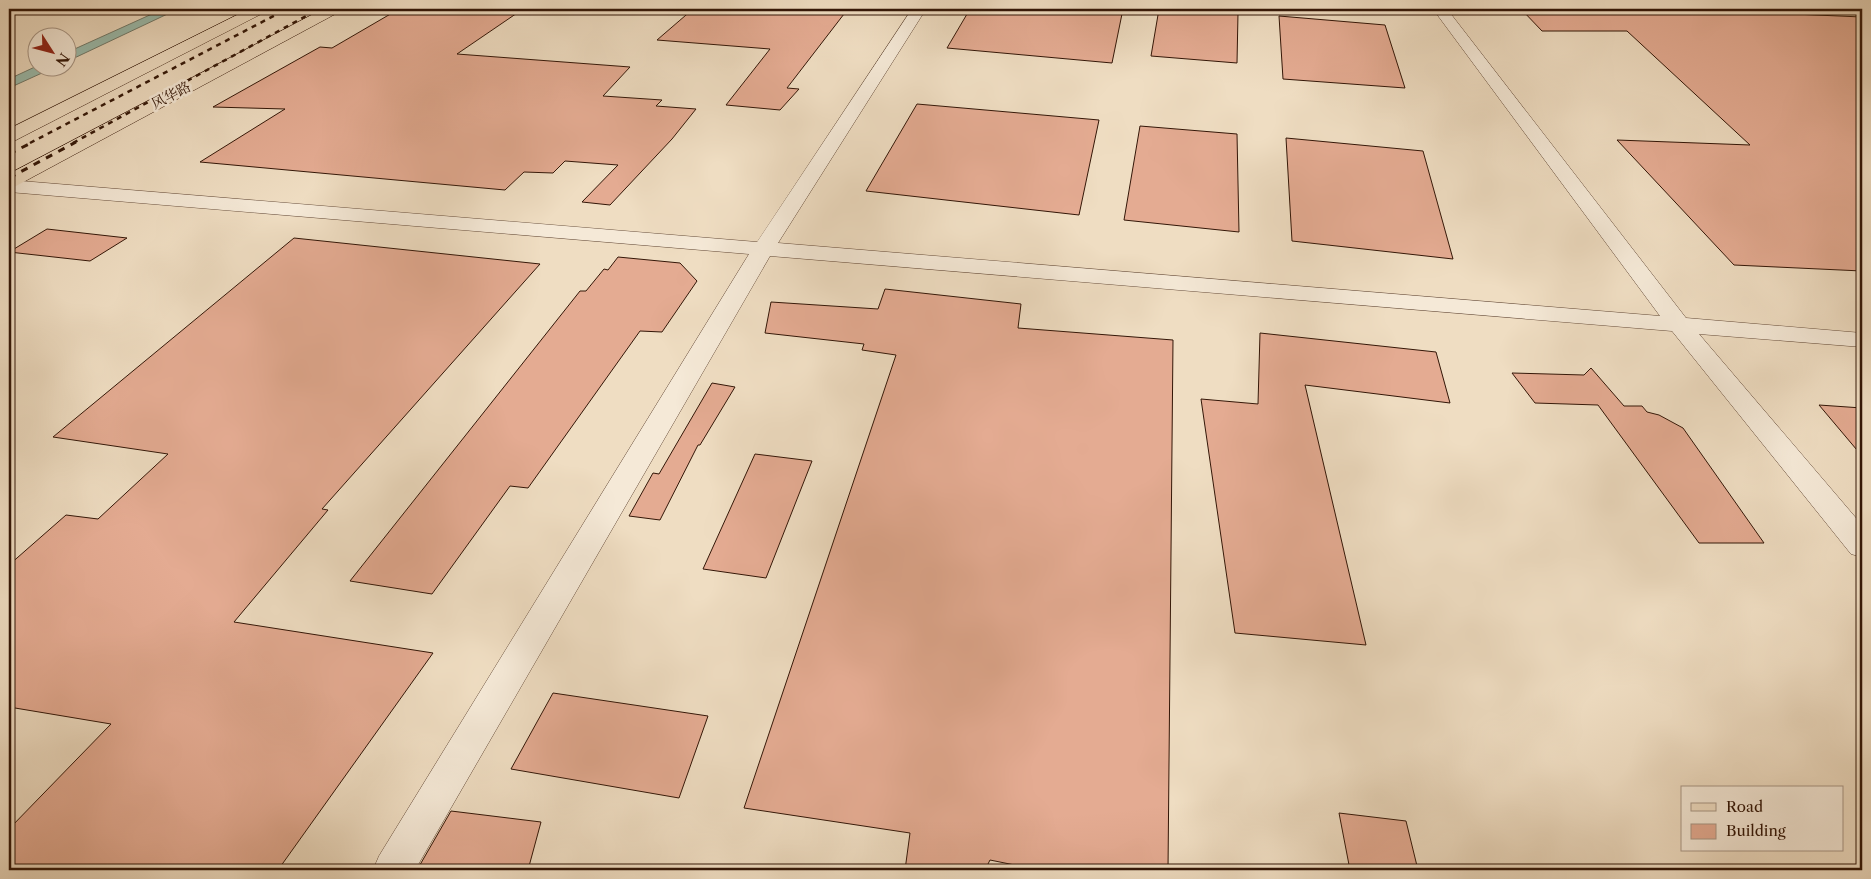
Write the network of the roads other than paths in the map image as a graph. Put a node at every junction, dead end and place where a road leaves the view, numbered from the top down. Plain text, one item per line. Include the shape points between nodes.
1 (260, 9) edge
2 (334, 9) edge
3 (919, 9) edge
4 (1440, 9) edge
5 (9, 136) edge
6 (9, 182) edge
7 (9, 186) edge
8 (764, 248) junction
9 (1680, 326) junction
10 (1862, 340) edge
11 (1862, 546) edge
12 (393, 870) edge

1 - 5 main road
2 - 6 main road, 风华路
3 - 8 street
4 - 9 street
7 - 8 street
8 - 9 street
8 - 12 street
9 - 10 street
9 - 11 street

